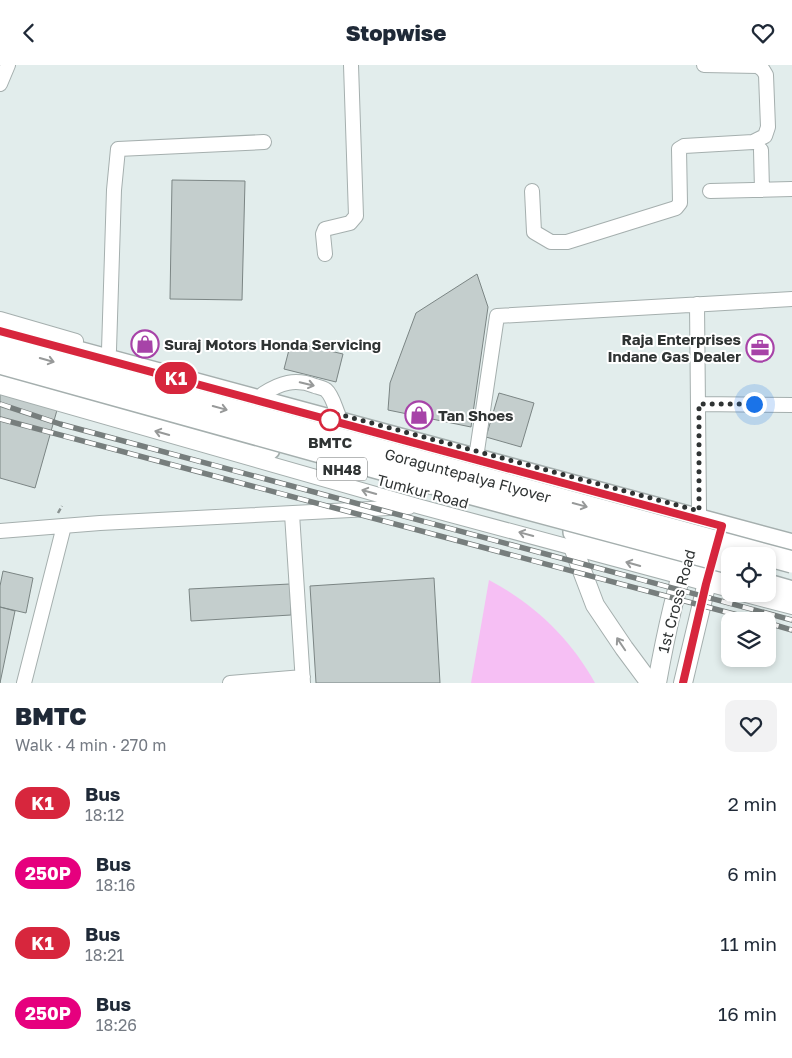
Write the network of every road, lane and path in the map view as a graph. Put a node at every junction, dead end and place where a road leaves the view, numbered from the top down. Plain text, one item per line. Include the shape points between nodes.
1 (8, 65) edge
2 (351, 65) edge
3 (704, 65) edge
4 (0, 84) edge
5 (264, 142) dead end
6 (761, 150) dead end
7 (792, 189) edge
8 (762, 190) junction
9 (532, 191) dead end
10 (710, 191) dead end
11 (325, 254) dead end
12 (792, 299) edge
13 (697, 304) junction
14 (0, 319) edge
15 (0, 331) edge
16 (0, 347) edge
17 (109, 350) junction
18 (0, 363) edge
19 (0, 375) edge
20 (0, 387) edge
21 (263, 394) junction
22 (699, 404) junction
23 (792, 405) edge
24 (338, 414) junction
25 (477, 451) junction
26 (421, 507) junction
27 (292, 513) junction
28 (699, 515) junction
29 (64, 526) junction
30 (722, 526) junction
31 (0, 531) edge
32 (792, 536) edge
33 (792, 545) edge
34 (573, 547) junction
35 (721, 561) edge
36 (792, 562) edge
37 (682, 569) junction
38 (721, 575) edge
39 (776, 575) edge
40 (707, 576) junction
41 (792, 580) edge
42 (721, 585) edge
43 (776, 587) edge
44 (792, 592) edge
45 (773, 602) edge
46 (792, 607) edge
47 (303, 680) edge
48 (24, 683) edge
49 (230, 683) edge
50 (650, 683) edge
51 (657, 683) edge
52 (683, 683) edge

1 - 4 street
2 - 11 street via 356,216 350,223 325,229
3 - 9 street via 758,66 763,70 766,75 768,127 765,136 753,142 684,146 679,149 680,203 676,208 567,242 551,242 534,232
5 - 17 street via 118,149
6 - 8 street
7 - 8 street
8 - 10 street
12 - 13 street
13 - 22 street
13 - 25 street via 497,316
14 - 17 street
15 - 28 highway
16 -> 36 highway, Goraguntepalya Flyover, bridge
17 - 21 street
18 - 35 highway, Goraguntepalya Flyover, bridge
19 - 37 highway, Tumkur Road / NH48
26 -> 20 street
21 - 24 street
21 -> 24 street via 292,381 310,384 326,389
22 - 23 street
22 - 28 street
24 - 25 street
25 - 28 street
26 - 27 street
34 -> 26 street
27 - 29 street
27 - 47 street
28 - 30 highway
28 - 32 street
28 - 37 main road, 1st Cross Road
29 - 31 street
29 - 48 street
30 - 33 highway
30 - 40 main road, 1st Cross Road
37 -> 34 street
50 -> 34 main road via 595,605
37 - 40 highway, Tumkur Road / NH48
37 - 51 main road, 1st Cross Road
38 - 40 highway, Tumkur Road / NH48
39 - 41 highway
40 - 42 street
40 - 52 main road, 1st Cross Road
43 - 44 highway
45 - 46 street
47 - 49 street

